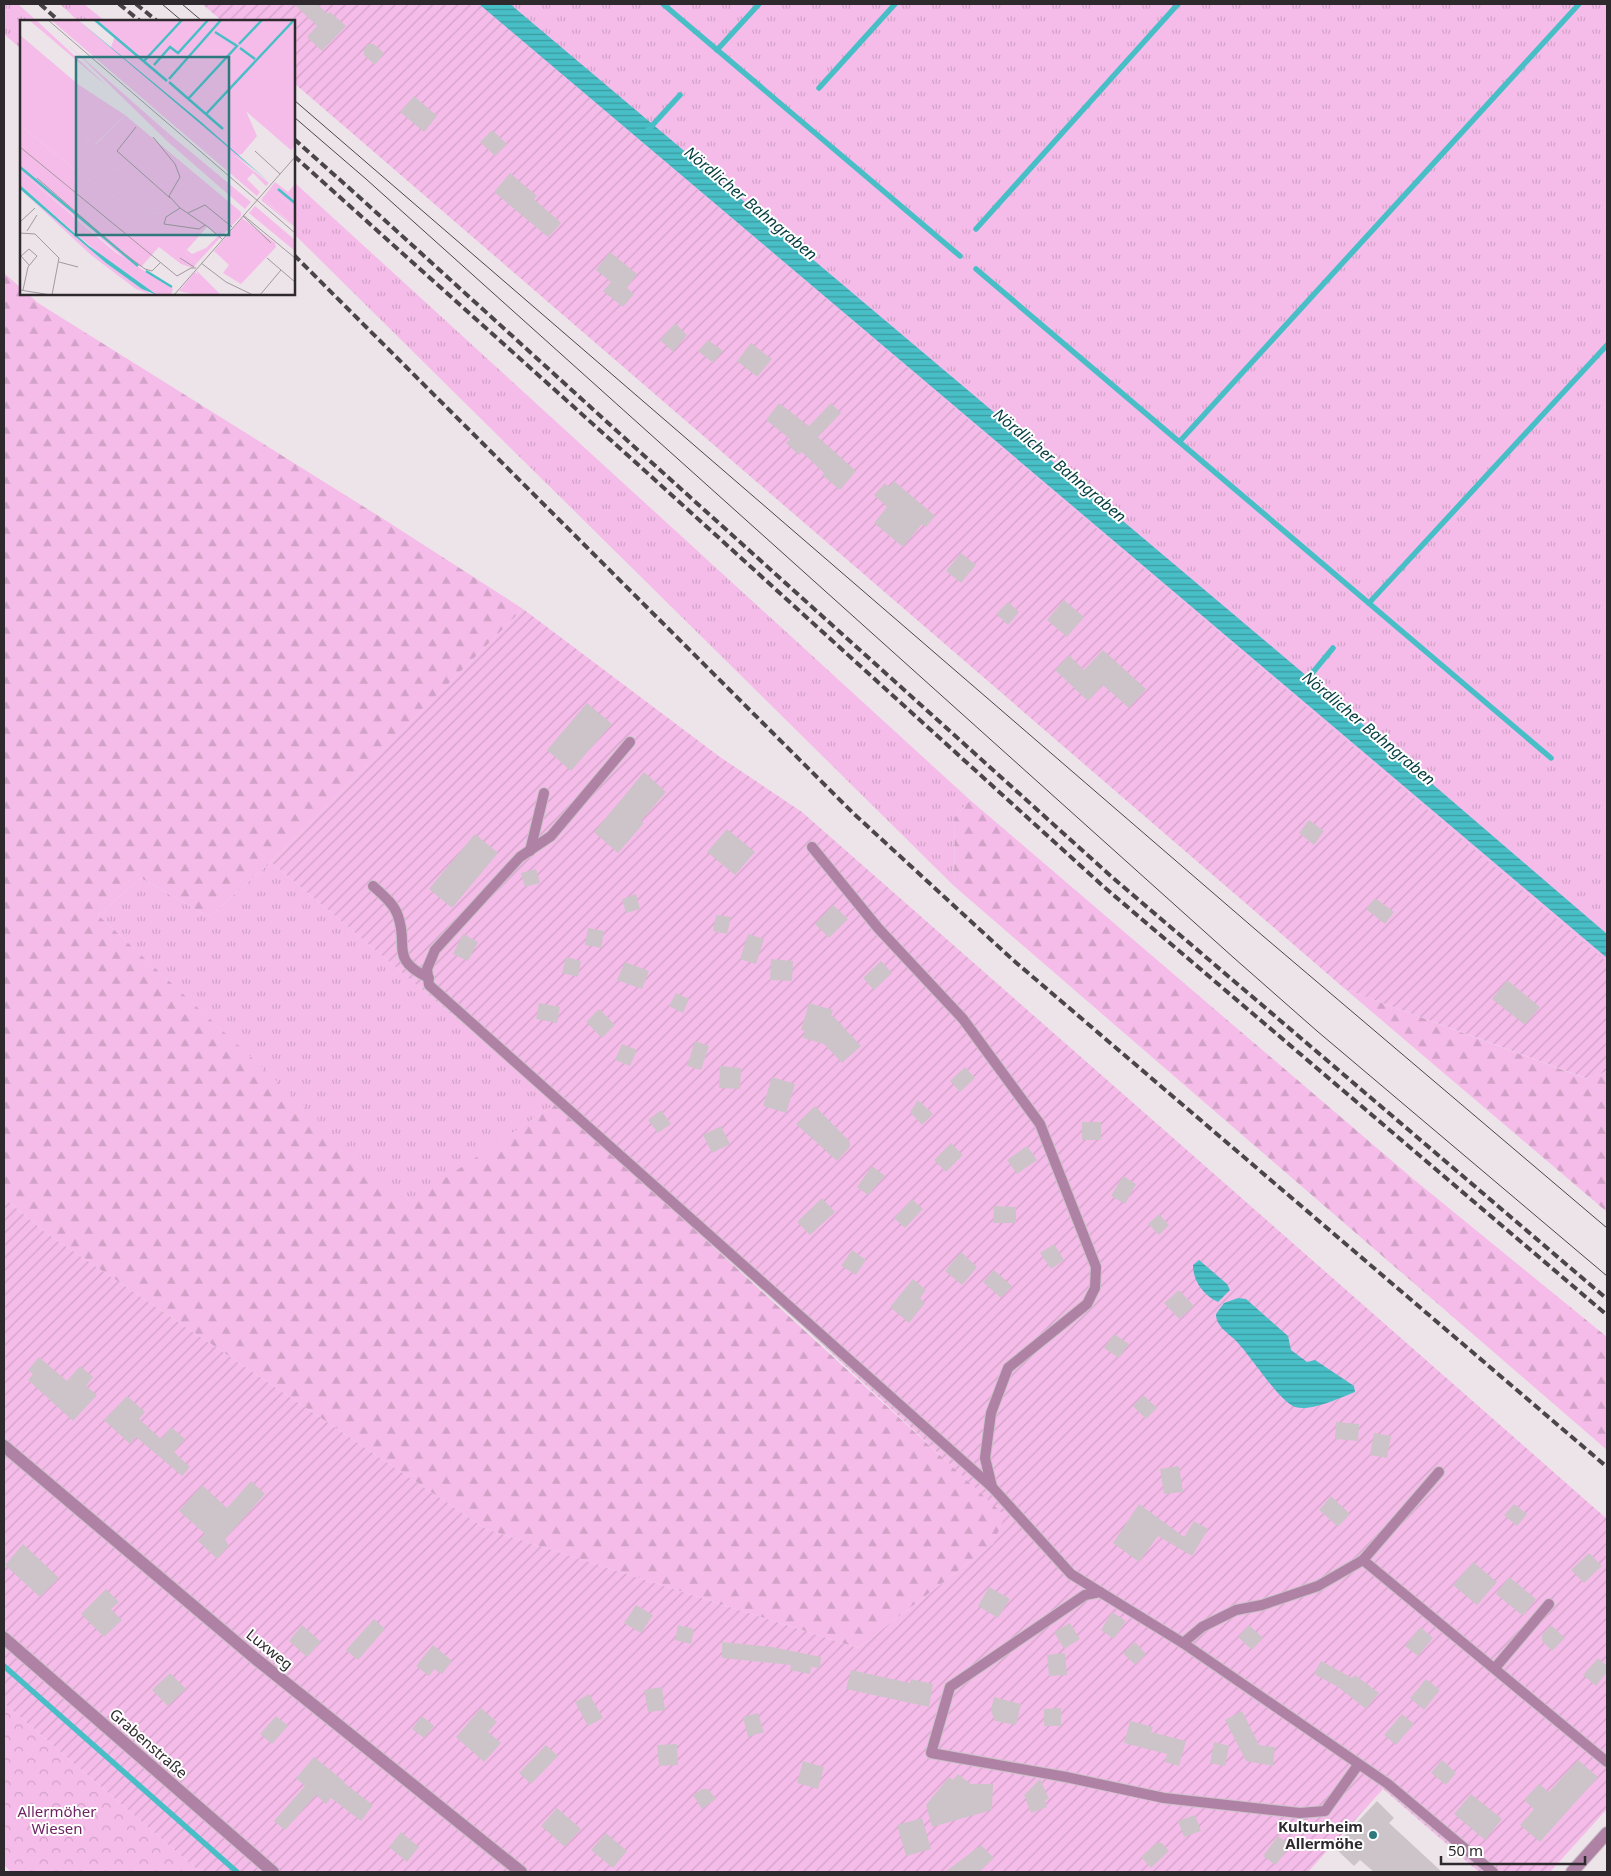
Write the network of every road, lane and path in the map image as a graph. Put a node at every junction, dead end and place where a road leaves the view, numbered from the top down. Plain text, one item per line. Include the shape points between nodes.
1 (630, 742) dead end
2 (544, 793) dead end
3 (812, 846) dead end
4 (530, 851) junction
5 (373, 886) dead end
6 (428, 978) junction
7 (4, 1446) edge
8 (1439, 1472) dead end
9 (992, 1488) junction
10 (1363, 1560) junction
11 (1100, 1592) junction
12 (1549, 1604) dead end
13 (4, 1638) edge
14 (1183, 1643) junction
15 (1495, 1668) junction
16 (1607, 1762) edge
17 (1358, 1765) junction
18 (1607, 1833) edge
19 (273, 1872) edge
20 (521, 1872) edge
21 (1493, 1872) edge
22 (1572, 1872) edge

1 - 4 lane via 551,836
2 - 4 lane
3 - 9 lane via 878,928 963,1019 1040,1124 1096,1268 1095,1288 1087,1304 1008,1368 991,1413 985,1458
4 - 6 lane via 520,857 435,950 427,968
5 - 6 lane via 398,914 403,957 408,965
6 - 9 lane via 429,985
7 - 20 street, Luxweg via 256,1659
8 - 10 lane
9 - 11 lane via 1071,1574
10 - 14 lane via 1318,1586 1262,1605 1236,1610 1202,1627
10 - 15 lane
11 - 14 lane
11 - 17 lane via 1085,1595 950,1687 931,1753 1164,1798 1300,1813 1325,1811
12 - 15 lane
13 - 19 street, Grabenstraße
14 - 17 lane
15 - 16 lane
17 - 21 lane via 1388,1784
18 - 22 street

